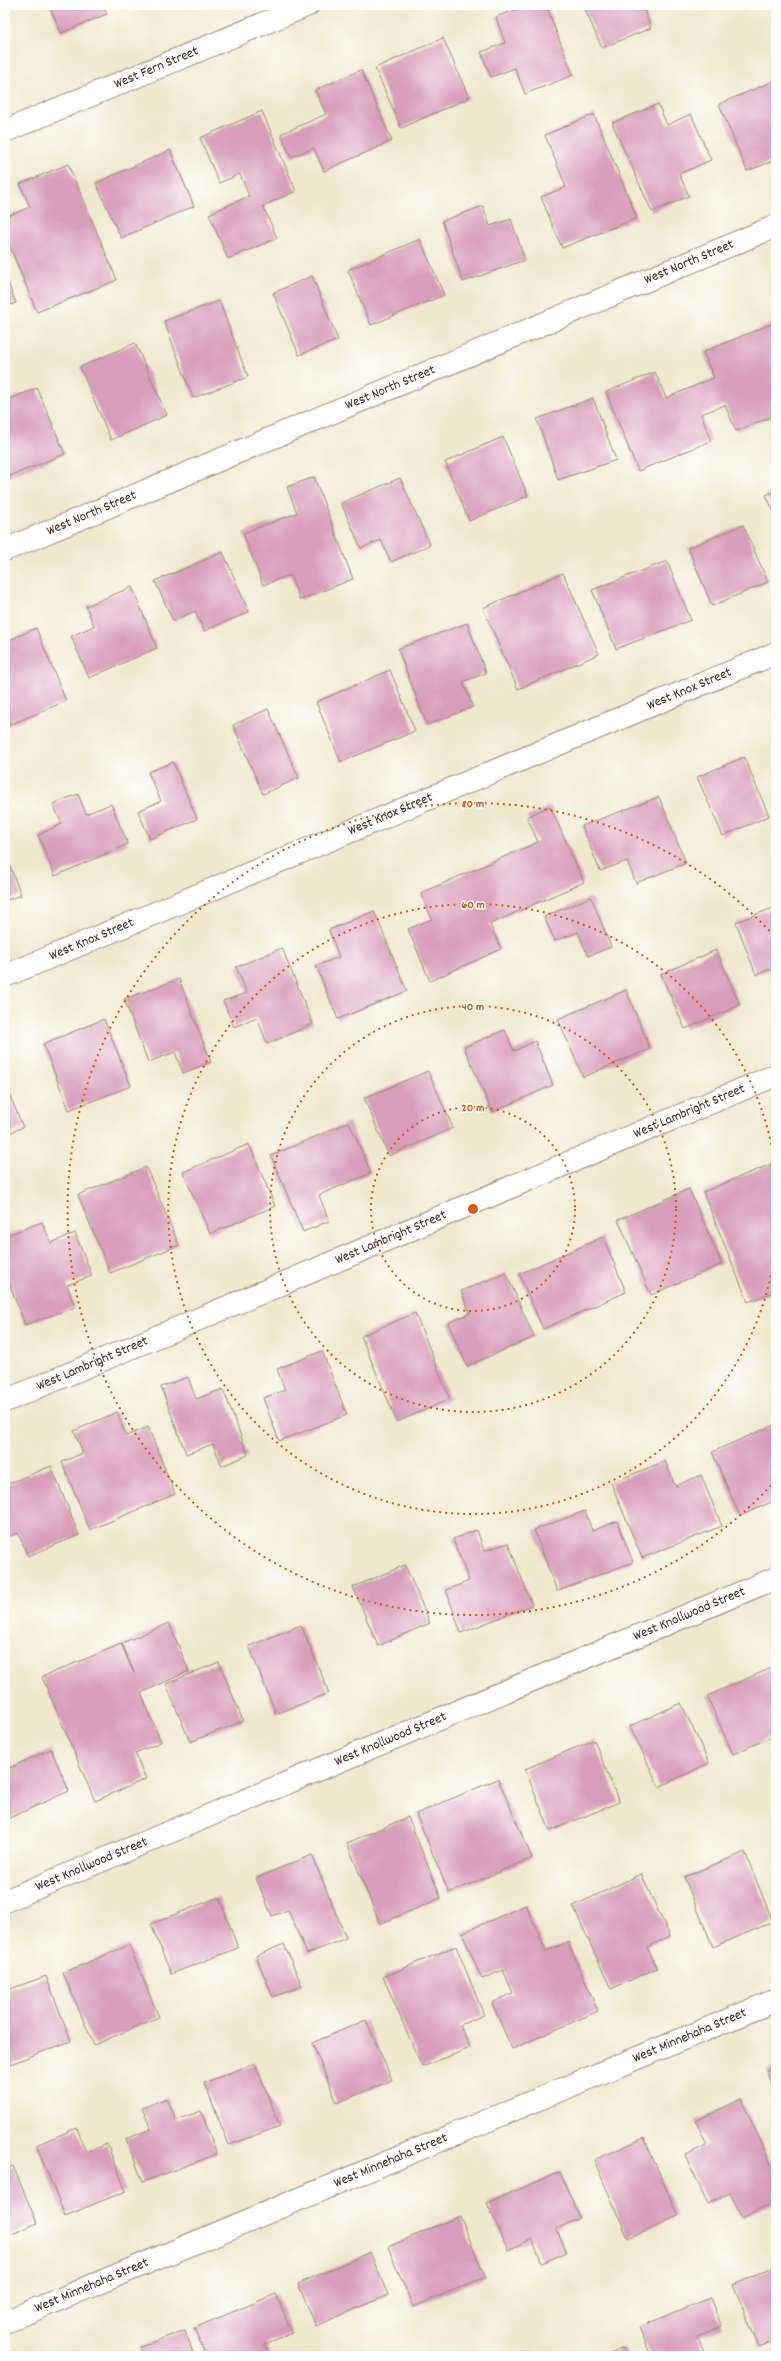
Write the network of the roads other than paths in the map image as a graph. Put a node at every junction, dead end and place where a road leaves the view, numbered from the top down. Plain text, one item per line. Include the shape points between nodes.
1 (308, 5) edge
2 (5, 131) edge
3 (776, 226) edge
4 (5, 550) edge
5 (776, 654) edge
6 (5, 976) edge
7 (776, 1075) edge
8 (5, 1401) edge
9 (776, 1578) edge
10 (5, 1901) edge
11 (776, 2000) edge
12 (5, 2322) edge

1 - 2 street, West Fern Street
3 - 4 street, West North Street
5 - 6 street, West Knox Street
7 - 8 street, West Lambright Street
9 - 10 street, West Knollwood Street
11 - 12 street, West Minnehaha Street

